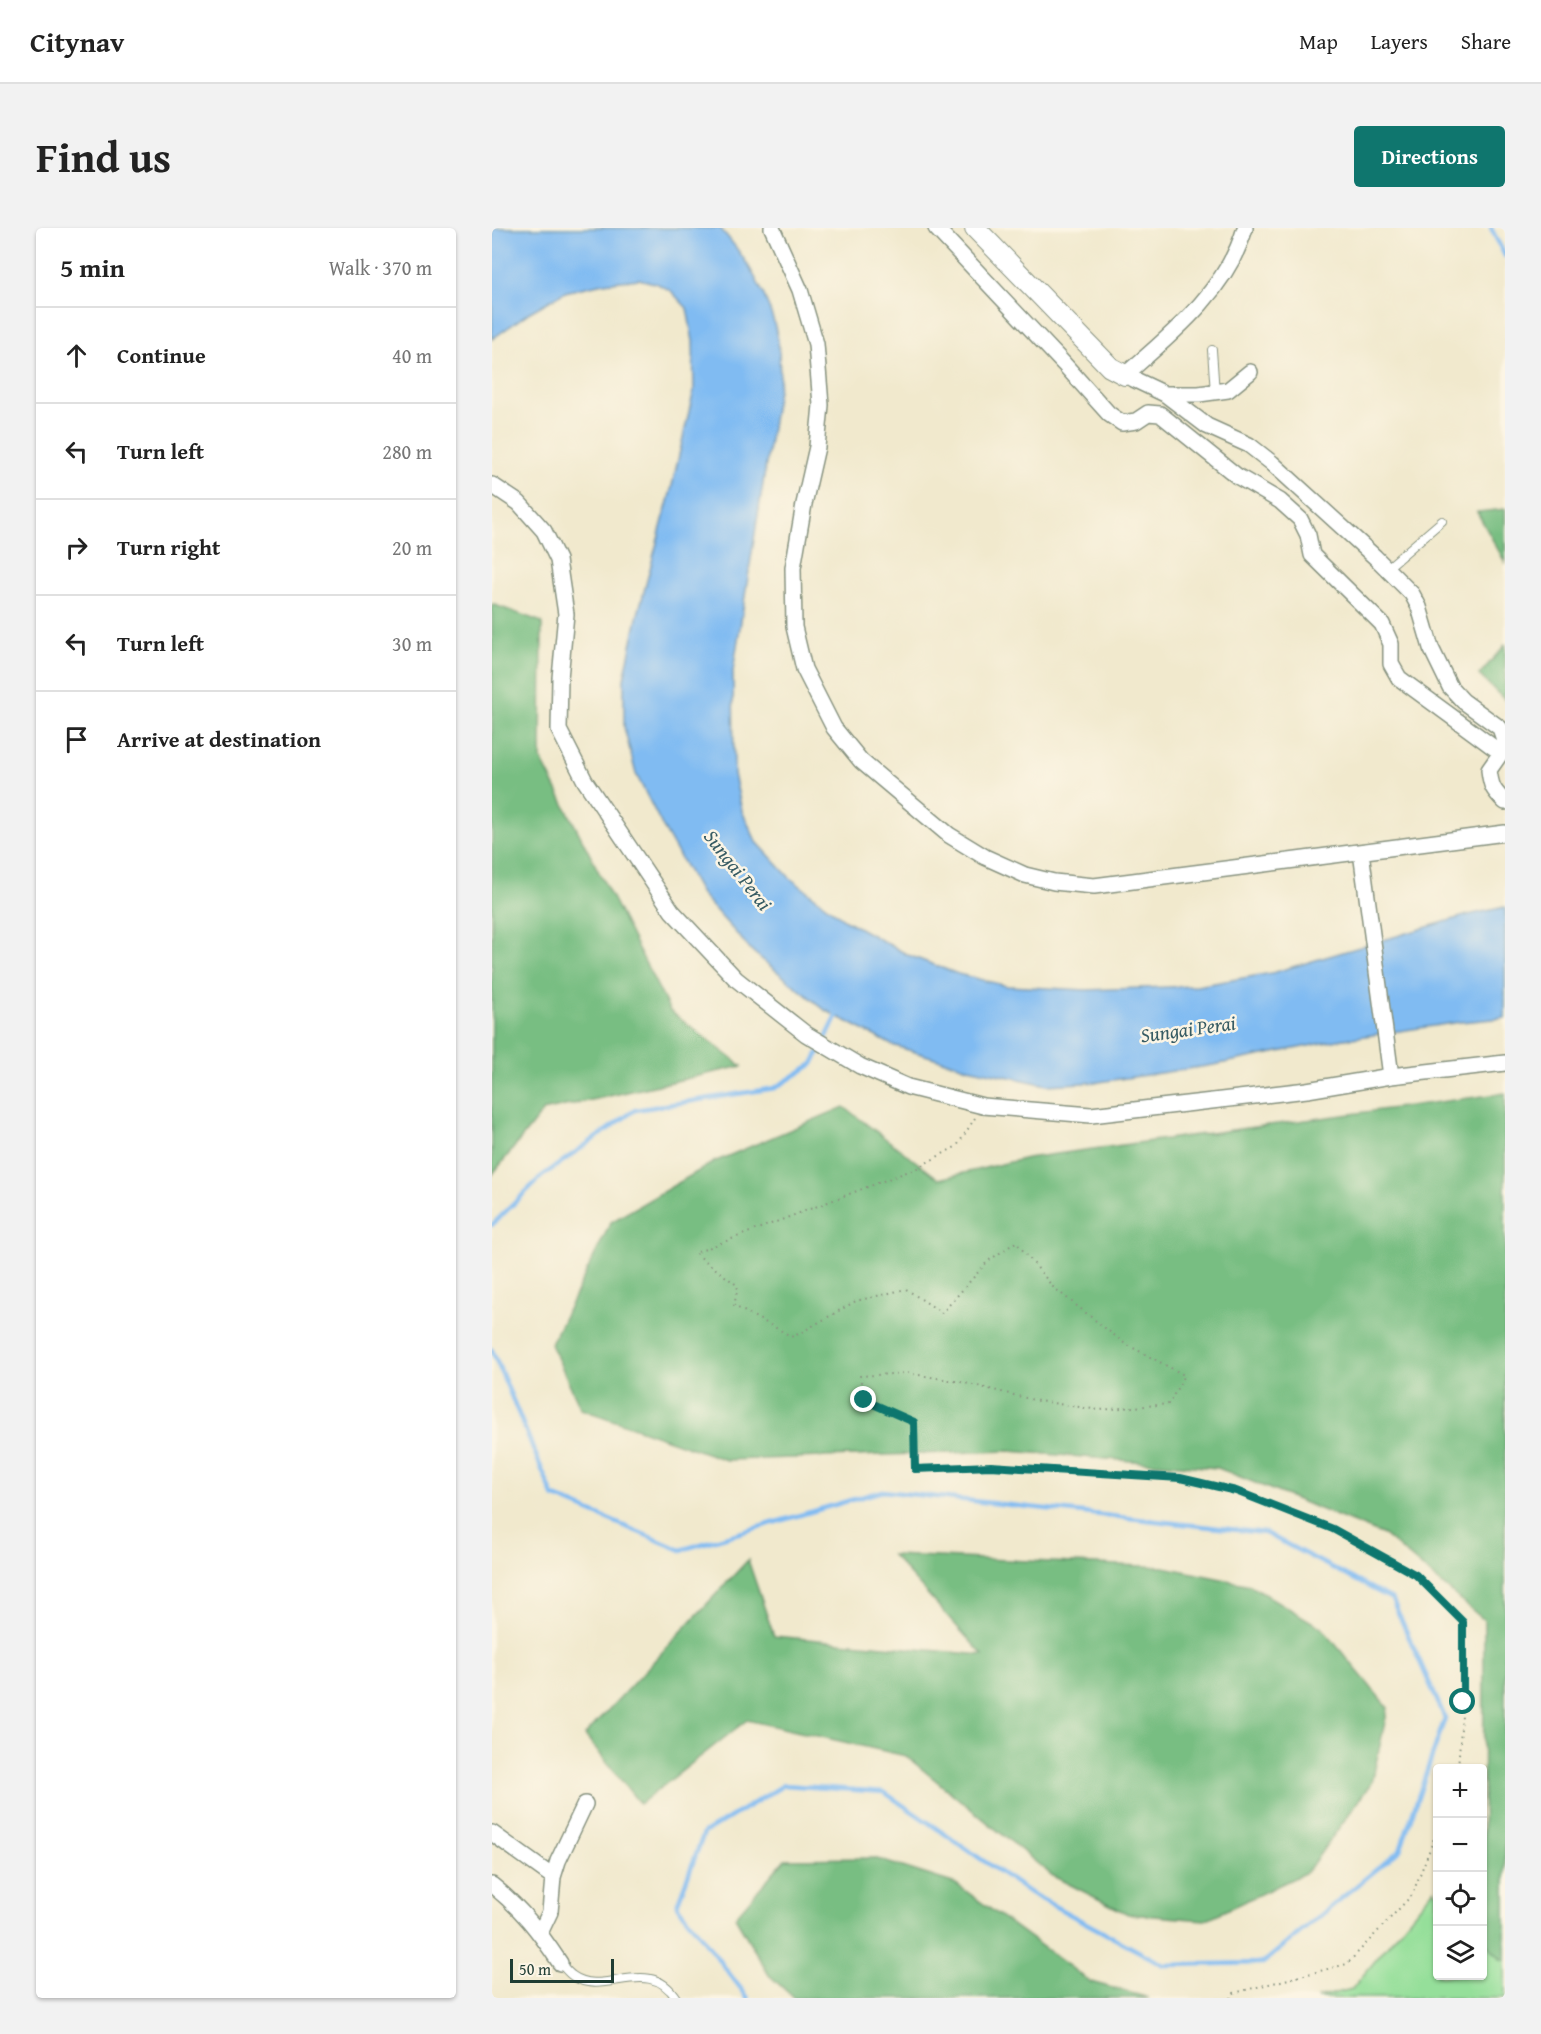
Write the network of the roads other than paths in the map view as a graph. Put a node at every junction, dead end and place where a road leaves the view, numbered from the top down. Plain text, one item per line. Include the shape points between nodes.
1 (772, 228) edge
2 (936, 228) edge
3 (975, 228) edge
4 (1245, 228) edge
5 (1212, 350) dead end
6 (1250, 372) dead end
7 (1125, 375) junction
8 (1215, 393) junction
9 (1165, 394) junction
10 (492, 485) edge
11 (1442, 522) dead end
12 (1386, 569) junction
13 (1503, 750) junction
14 (1505, 802) edge
15 (1505, 833) edge
16 (1361, 852) junction
17 (1505, 1063) edge
18 (1390, 1076) junction
19 (585, 1804) dead end
20 (492, 1833) edge
21 (553, 1877) junction
22 (492, 1885) edge
23 (540, 1933) junction
24 (560, 1963) joint
25 (676, 1998) edge

1 - 16 street via 800,290 816,344 820,405 817,447 793,568 794,627 804,669 834,728 861,761 949,835 1025,875 1054,882 1094,886
2 - 13 street via 1109,414 1122,423 1136,421 1148,413 1160,414 1237,476 1280,501 1300,519 1312,555 1382,624 1391,644 1391,664 1399,678 1493,747
3 - 7 street via 1110,367
4 - 7 street via 1239,247 1220,278 1189,318
5 - 8 lane
6 - 8 street via 1227,390
7 - 9 street
8 - 9 street
9 - 12 street via 1207,426 1249,445 1272,463
10 - 18 street via 519,503 544,531 558,560 566,614 559,730 585,781 672,911 736,979 806,1034 860,1066 908,1088 983,1106 1091,1114 1307,1090
11 - 12 lane
12 - 13 street via 1412,594 1450,687 1500,729
13 - 14 street via 1489,770 1491,785
15 - 16 street
16 - 18 street
17 - 18 street
19 - 21 street
20 - 21 street
21 - 23 street via 550,1912
22 - 23 street via 515,1903
23 - 24 street
24 - 25 lane via 574,1977 593,1983 634,1977 651,1979 670,1989

